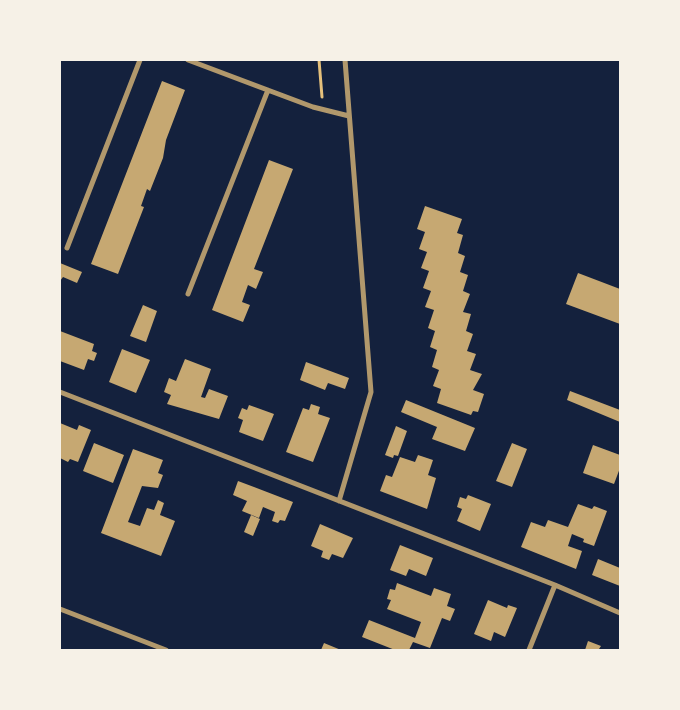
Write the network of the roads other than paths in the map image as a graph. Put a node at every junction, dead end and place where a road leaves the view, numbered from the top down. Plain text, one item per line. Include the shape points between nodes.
1 (140, 60) edge
2 (188, 60) edge
3 (344, 60) edge
4 (268, 90) junction
5 (349, 116) junction
6 (66, 248) dead end
7 (188, 294) dead end
8 (60, 392) edge
9 (339, 501) junction
10 (555, 586) junction
11 (60, 609) edge
12 (620, 613) edge
13 (166, 650) edge
14 (529, 650) edge

1 - 6 street
2 - 4 street
3 - 5 street
4 - 5 street
4 - 7 street
5 - 9 street via 371,392
8 - 9 street
9 - 10 street
10 - 12 street
10 - 14 street
11 - 13 street

